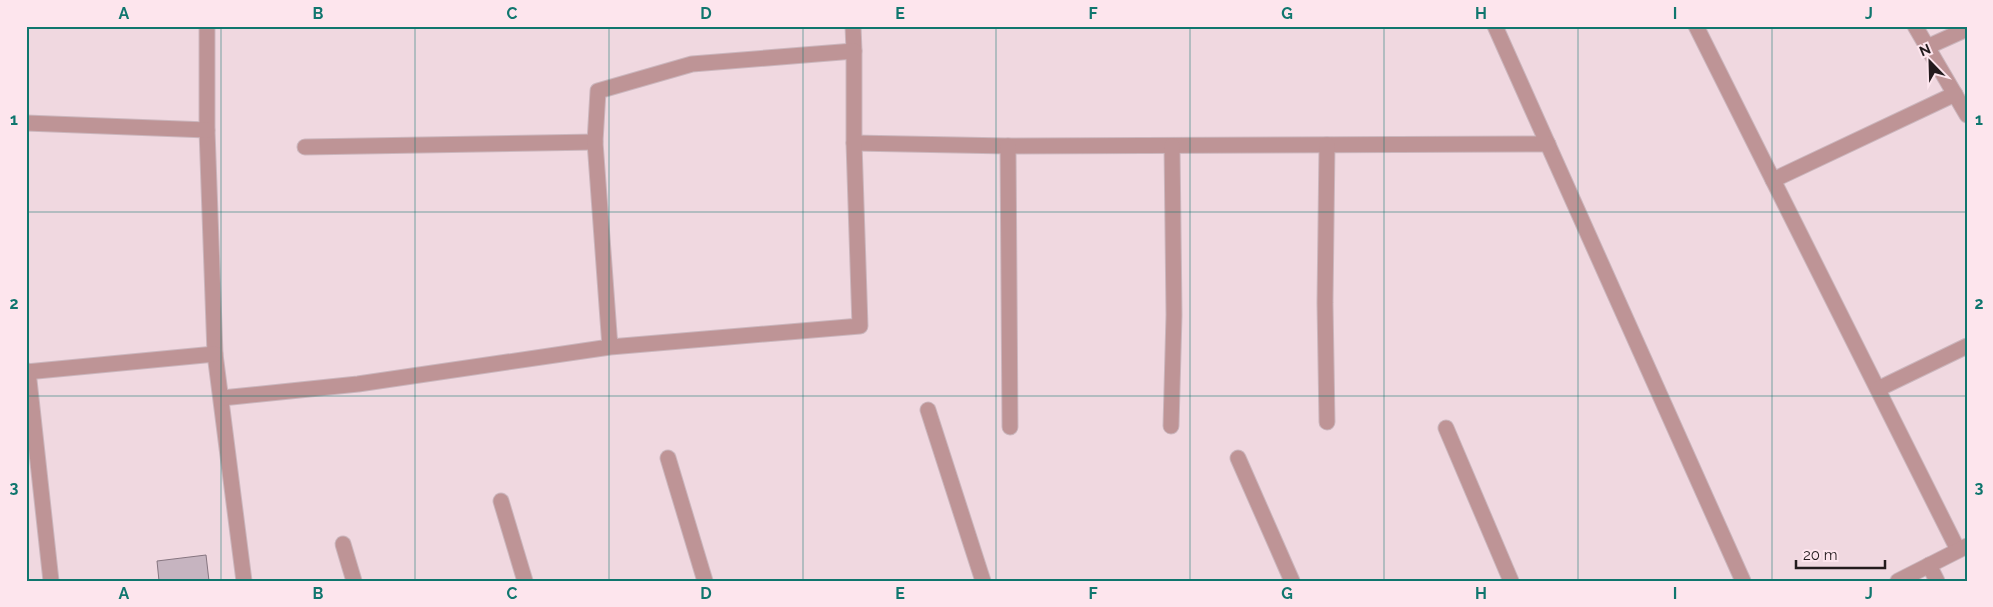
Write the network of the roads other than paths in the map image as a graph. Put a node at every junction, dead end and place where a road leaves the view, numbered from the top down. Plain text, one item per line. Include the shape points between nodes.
1 (207, 26) edge
2 (853, 26) edge
3 (1495, 26) edge
4 (1696, 26) edge
5 (1916, 26) edge
6 (1967, 29) edge
7 (1927, 47) junction
8 (854, 51) junction
9 (1955, 94) junction
10 (1967, 115) edge
11 (26, 123) edge
12 (207, 130) junction
13 (596, 142) junction
14 (854, 143) junction
15 (1548, 144) junction
16 (1327, 145) junction
17 (1008, 146) junction
18 (1172, 146) junction
19 (305, 147) dead end
20 (1773, 180) junction
21 (1967, 346) edge
22 (610, 347) junction
23 (216, 354) junction
24 (27, 372) edge
25 (1878, 389) junction
26 (222, 398) junction
27 (928, 410) dead end
28 (1328, 422) dead end
29 (1171, 426) dead end
30 (1010, 427) dead end
31 (1446, 428) dead end
32 (668, 458) dead end
33 (1238, 458) dead end
34 (501, 501) dead end
35 (343, 544) dead end
36 (1962, 548) edge
37 (1929, 565) junction
38 (51, 581) edge
39 (244, 581) edge
40 (354, 581) edge
41 (526, 581) edge
42 (704, 581) edge
43 (983, 581) edge
44 (1292, 581) edge
45 (1511, 581) edge
46 (1743, 581) edge
47 (1898, 581) edge
48 (1937, 581) edge

1 - 12 street
2 - 8 street
3 - 15 street
4 - 20 street
5 - 7 street
6 - 7 street
7 - 9 street
8 - 13 street via 692,64 598,91
8 - 14 street
9 - 10 street
9 - 20 street
11 - 12 street
12 - 23 street
13 - 19 street
13 - 22 street
14 - 17 street
14 - 22 street via 860,326
15 - 16 street
15 - 46 street
16 - 18 street
16 - 28 street via 1325,303
17 - 18 street
17 - 30 street
18 - 29 street via 1174,315
20 - 25 street
21 - 25 street
22 - 26 street via 358,384
23 - 24 street
23 - 26 street
24 - 38 street
25 - 36 street
26 - 39 street
27 - 43 street
31 - 45 street
32 - 42 street
33 - 44 street
34 - 41 street
35 - 40 street
36 - 37 street
37 - 47 street
37 - 48 street

